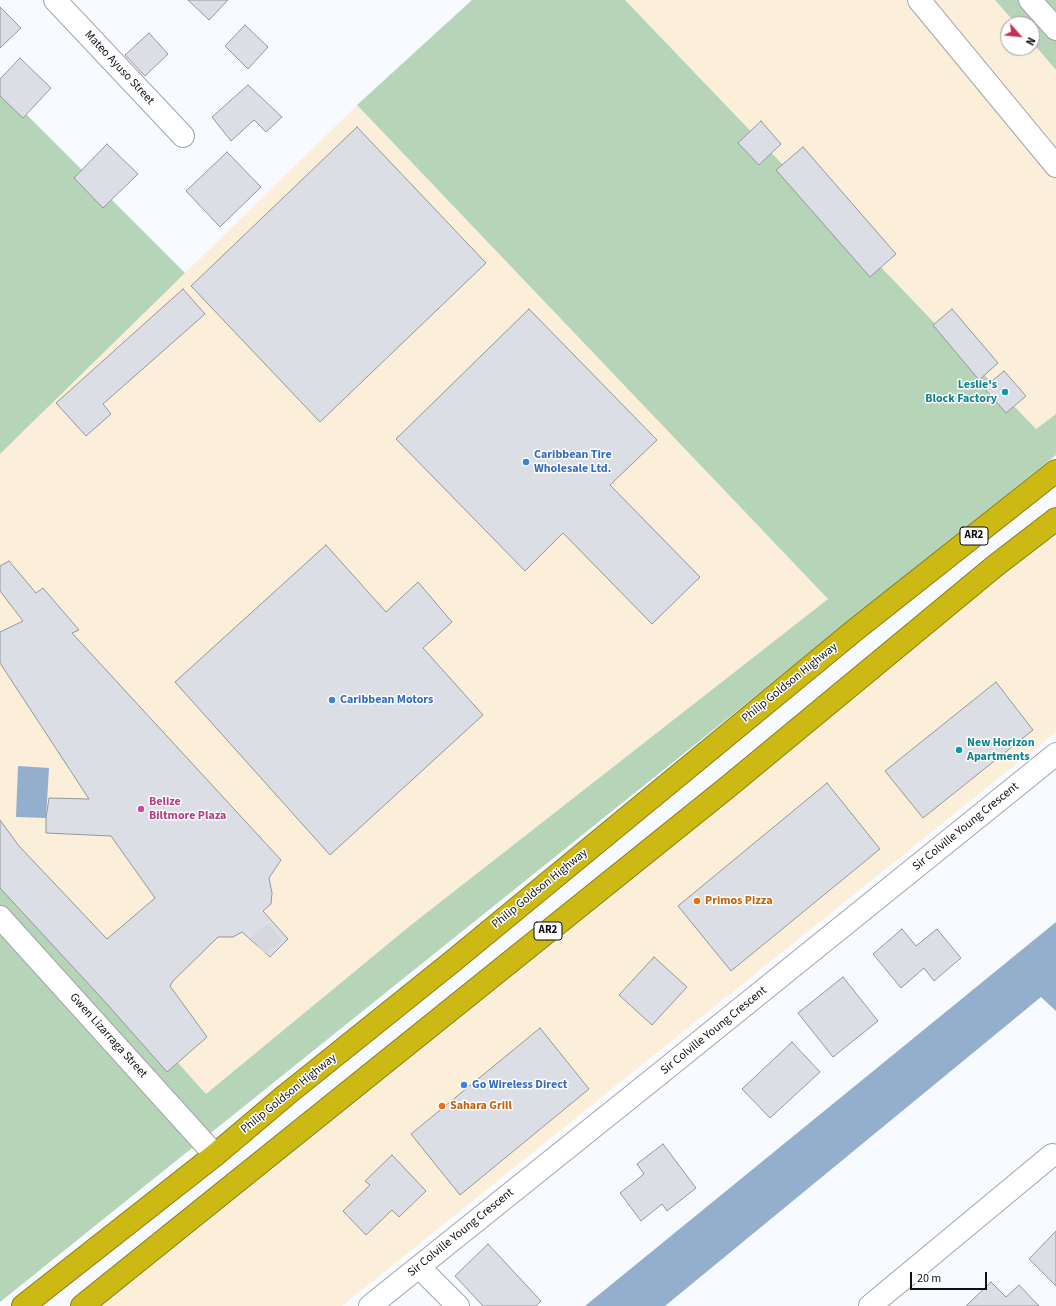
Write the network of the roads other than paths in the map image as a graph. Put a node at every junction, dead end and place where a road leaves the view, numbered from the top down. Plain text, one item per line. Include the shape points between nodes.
1 (55, 0) edge
2 (919, 0) edge
3 (1030, 0) edge
4 (1056, 29) edge
5 (183, 136) dead end
6 (1056, 166) edge
7 (1056, 471) edge
8 (1056, 519) edge
9 (1056, 754) edge
10 (0, 917) edge
11 (215, 1155) junction
12 (1052, 1155) dead end
13 (419, 1266) junction
14 (23, 1306) edge
15 (82, 1306) edge
16 (370, 1306) edge
17 (458, 1306) edge
18 (870, 1306) edge

1 - 5 street, Mateo Ayuso Street
2 - 6 street
3 - 4 street
7 - 11 highway, Philip Goldson Highway / AR2 via 844,639
8 - 15 highway, AR2
9 - 13 street, Sir Colville Young Crescent
10 - 11 street, Gwen Lizarraga Street
11 - 14 highway, Philip Goldson Highway / AR2
12 - 18 street
13 - 16 street, Sir Colville Young Crescent
13 - 17 street

